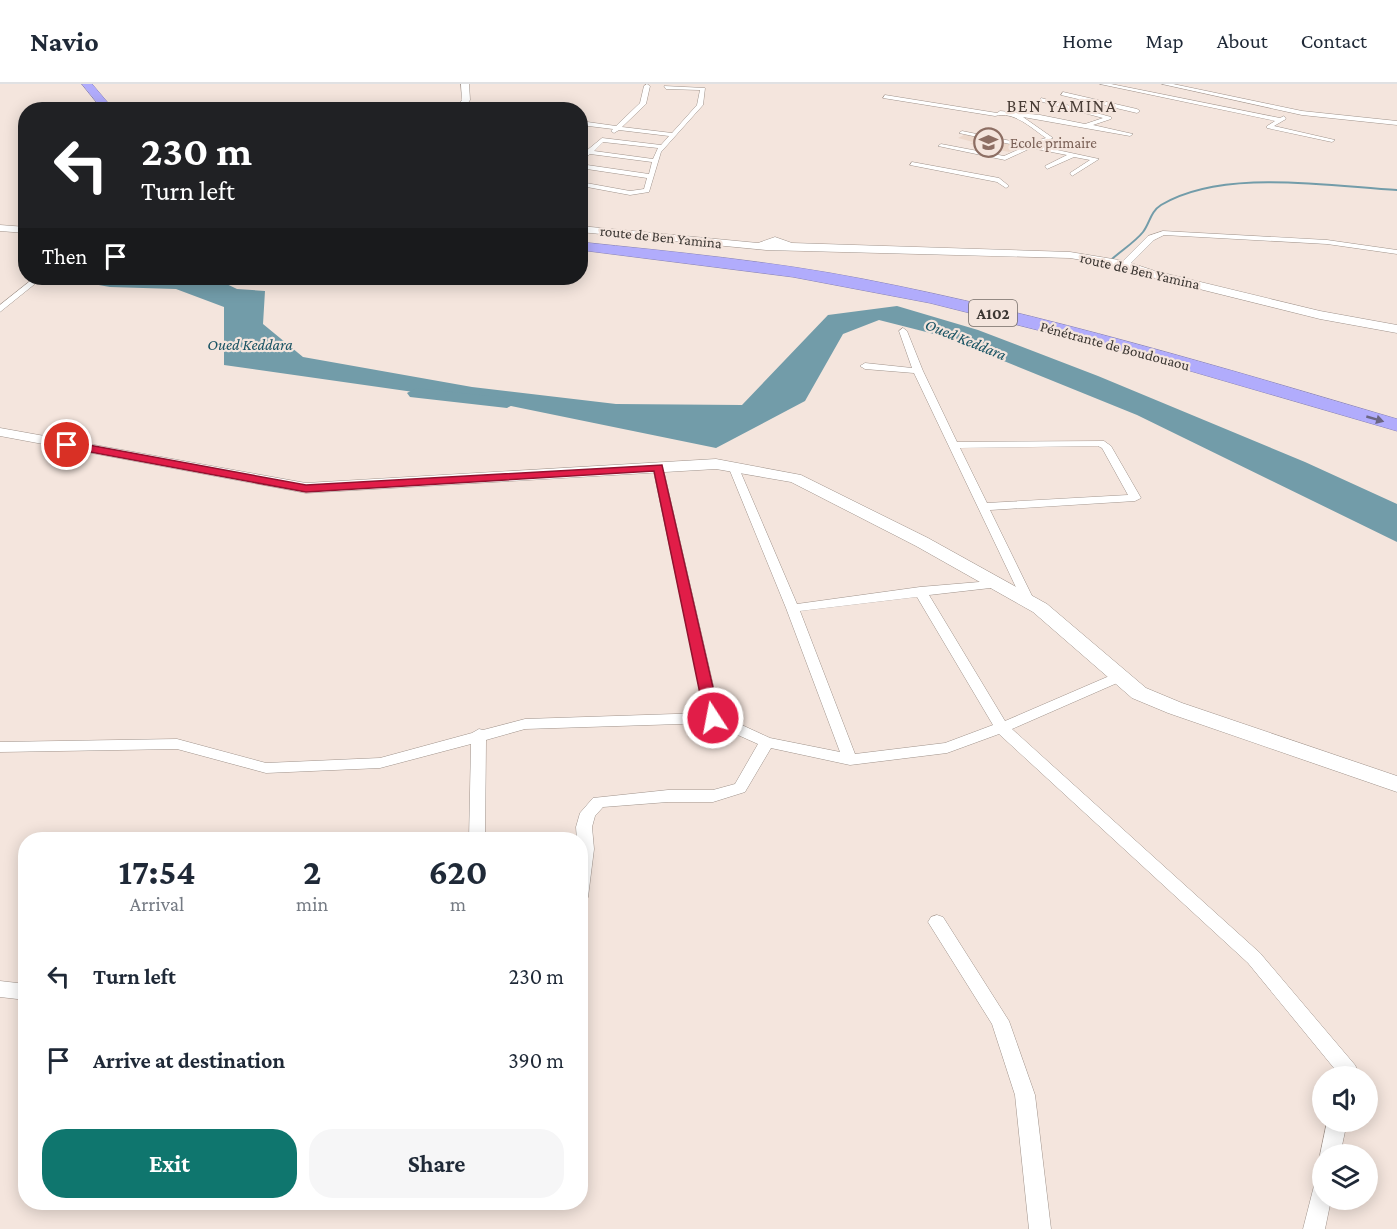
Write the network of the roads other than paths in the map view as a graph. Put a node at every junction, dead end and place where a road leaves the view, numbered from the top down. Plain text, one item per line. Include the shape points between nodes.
1 (87, 84) edge
2 (100, 84) edge
3 (465, 84) edge
4 (1103, 84) edge
5 (1165, 84) edge
6 (647, 86) dead end
7 (666, 87) dead end
8 (1063, 93) dead end
9 (885, 97) dead end
10 (1041, 100) dead end
11 (103, 102) edge
12 (115, 102) edge
13 (464, 102) edge
14 (1137, 111) dead end
15 (1296, 112) junction
16 (1002, 113) junction
17 (1281, 120) junction
18 (1397, 123) edge
19 (588, 124) edge
20 (1085, 126) junction
21 (618, 128) junction
22 (962, 133) dead end
23 (1130, 134) dead end
24 (674, 135) junction
25 (602, 140) junction
26 (1332, 140) dead end
27 (1018, 145) junction
28 (941, 146) dead end
29 (661, 147) junction
30 (1029, 147) junction
31 (589, 152) joint
32 (1074, 154) junction
33 (655, 161) junction
34 (912, 164) dead end
35 (588, 167) edge
36 (1047, 167) dead end
37 (1072, 174) dead end
38 (588, 176) edge
39 (650, 176) junction
40 (592, 177) dead end
41 (636, 184) dead end
42 (647, 185) junction
43 (1006, 186) dead end
44 (588, 188) edge
45 (0, 220) edge
46 (18, 221) edge
47 (0, 228) edge
48 (18, 229) edge
49 (588, 230) edge
50 (588, 240) edge
51 (588, 247) edge
52 (1397, 252) edge
53 (1125, 264) junction
54 (30, 285) edge
55 (0, 309) edge
56 (1397, 330) edge
57 (903, 331) dead end
58 (866, 366) dead end
59 (918, 372) junction
60 (1397, 410) edge
61 (1397, 425) edge
62 (0, 432) edge
63 (954, 445) junction
64 (732, 466) junction
65 (658, 468) junction
66 (983, 507) junction
67 (999, 583) junction
68 (920, 591) junction
69 (1029, 602) junction
70 (792, 608) junction
71 (1119, 677) junction
72 (713, 718) junction
73 (1001, 727) junction
74 (479, 734) junction
75 (767, 742) junction
76 (0, 747) edge
77 (850, 760) junction
78 (1397, 784) edge
79 (477, 832) edge
80 (584, 832) edge
81 (937, 922) dead end
82 (0, 989) edge
83 (18, 991) edge
84 (1344, 1066) edge
85 (1318, 1210) edge
86 (1040, 1229) edge
87 (1314, 1229) edge

1 - 11 highway
2 - 12 highway
3 - 13 main road
4 - 17 street
5 - 15 street
6 - 21 street via 643,104
7 - 24 street via 703,89 700,105
8 - 14 street
9 - 16 street
10 - 20 street via 1109,118
15 - 17 street
15 - 18 street
16 - 20 street
16 - 27 street via 1026,119 1050,138
17 - 26 street via 1269,128
19 - 21 street
20 - 23 street
21 - 24 street
21 - 25 street
22 - 27 street
24 - 29 street
25 - 29 street
25 - 31 street
27 - 30 street
28 - 30 street via 1005,158
29 - 33 street
30 - 32 street
31 - 33 street
32 - 36 street
32 - 37 street via 1096,159
33 - 39 street
34 - 43 street via 999,180
35 - 39 street
38 - 40 street
39 - 42 street
41 - 42 street
42 - 44 street via 647,191 639,193
45 - 46 main road
47 - 48 main road
49 - 53 main road, route de Ben Yamina via 741,245 765,245 776,240 786,245 1070,255
50 - 60 highway, Pénétrante de Boudouaou / A102 via 764,260 930,287
51 -> 61 highway, Pénétrante de Boudouaou / A102 via 799,273 925,297
52 - 53 street via 1327,242 1163,233 1151,238
53 - 56 main road, route de Ben Yamina via 1151,274
54 - 55 street
57 - 59 street
58 - 59 street
59 - 63 street
62 - 65 main road via 306,488
63 - 66 street
63 - 66 street via 1100,442 1135,498
64 - 65 main road
64 - 67 main road via 795,478
64 - 70 street
65 - 72 street
66 - 69 street
67 - 68 street
67 - 69 main road
68 - 70 street
68 - 73 street
69 - 71 main road
70 - 77 street
71 - 73 street
71 - 78 main road via 1139,693 1175,708
72 - 74 street via 525,724
72 - 75 street
73 - 77 street via 947,747
73 - 84 street via 1254,958
74 - 76 street via 380,763 266,768 177,744
74 - 79 street
75 - 77 street
75 - 80 street via 740,788 713,796 599,802 588,813
81 - 86 street via 1000,1021 1025,1095
82 - 83 street
85 - 87 street

